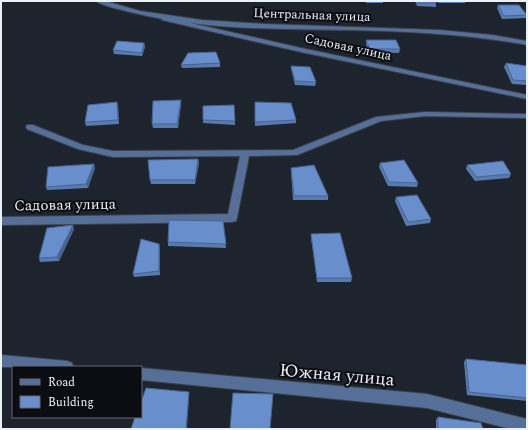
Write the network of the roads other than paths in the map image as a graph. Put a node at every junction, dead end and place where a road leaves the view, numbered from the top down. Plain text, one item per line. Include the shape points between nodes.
1 (99, 1) edge
2 (164, 18) junction
3 (527, 43) edge
4 (527, 97) edge
5 (527, 116) edge
6 (30, 127) dead end
7 (245, 154) junction
8 (1, 221) edge
9 (1, 361) edge
10 (56, 366) edge
11 (142, 374) edge
12 (510, 425) edge
13 (527, 426) edge

1 - 2 street, Центральная улица
2 - 3 street, Центральная улица via 210,24 431,31
2 - 4 street, Садовая улица via 301,50
5 - 7 street via 425,114 379,119 294,153
6 - 7 street via 81,147 113,154
7 - 8 street, Садовая улица via 232,218
9 - 10 street
11 - 12 street, Южная улица via 427,402
12 - 13 street, Южная улица

